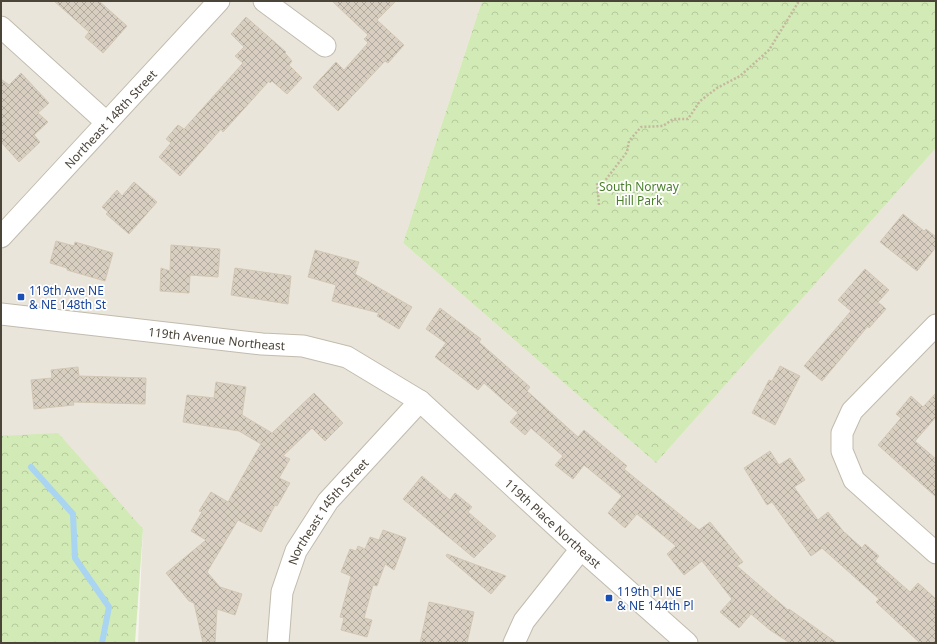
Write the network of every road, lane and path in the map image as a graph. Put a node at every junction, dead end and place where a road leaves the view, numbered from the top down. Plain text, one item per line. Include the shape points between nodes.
1 (219, 1) edge
2 (264, 1) edge
3 (800, 1) edge
4 (1, 27) edge
5 (325, 46) dead end
6 (106, 122) junction
7 (599, 205) dead end
8 (1, 237) edge
9 (1, 314) edge
10 (936, 325) edge
11 (420, 401) junction
12 (581, 549) junction
13 (936, 553) edge
14 (278, 643) edge
15 (514, 643) edge
16 (687, 643) edge

1 - 6 street, Northeast 148th Street
2 - 5 street
3 - 7 path via 770,50 740,76 717,88 700,101 688,119 673,119 662,126 641,127 630,141 627,152 604,182 597,183
4 - 6 street
6 - 8 street, Northeast 148th Street
9 - 11 street, 119th Avenue Northeast via 262,344 303,346 347,357
10 - 13 street via 852,411 842,433 842,451 854,480
11 - 12 street, 119th Place Northeast
11 - 14 street, Northeast 145th Street via 328,501 296,551 282,592
12 - 15 street via 524,621
12 - 16 street, 119th Place Northeast

